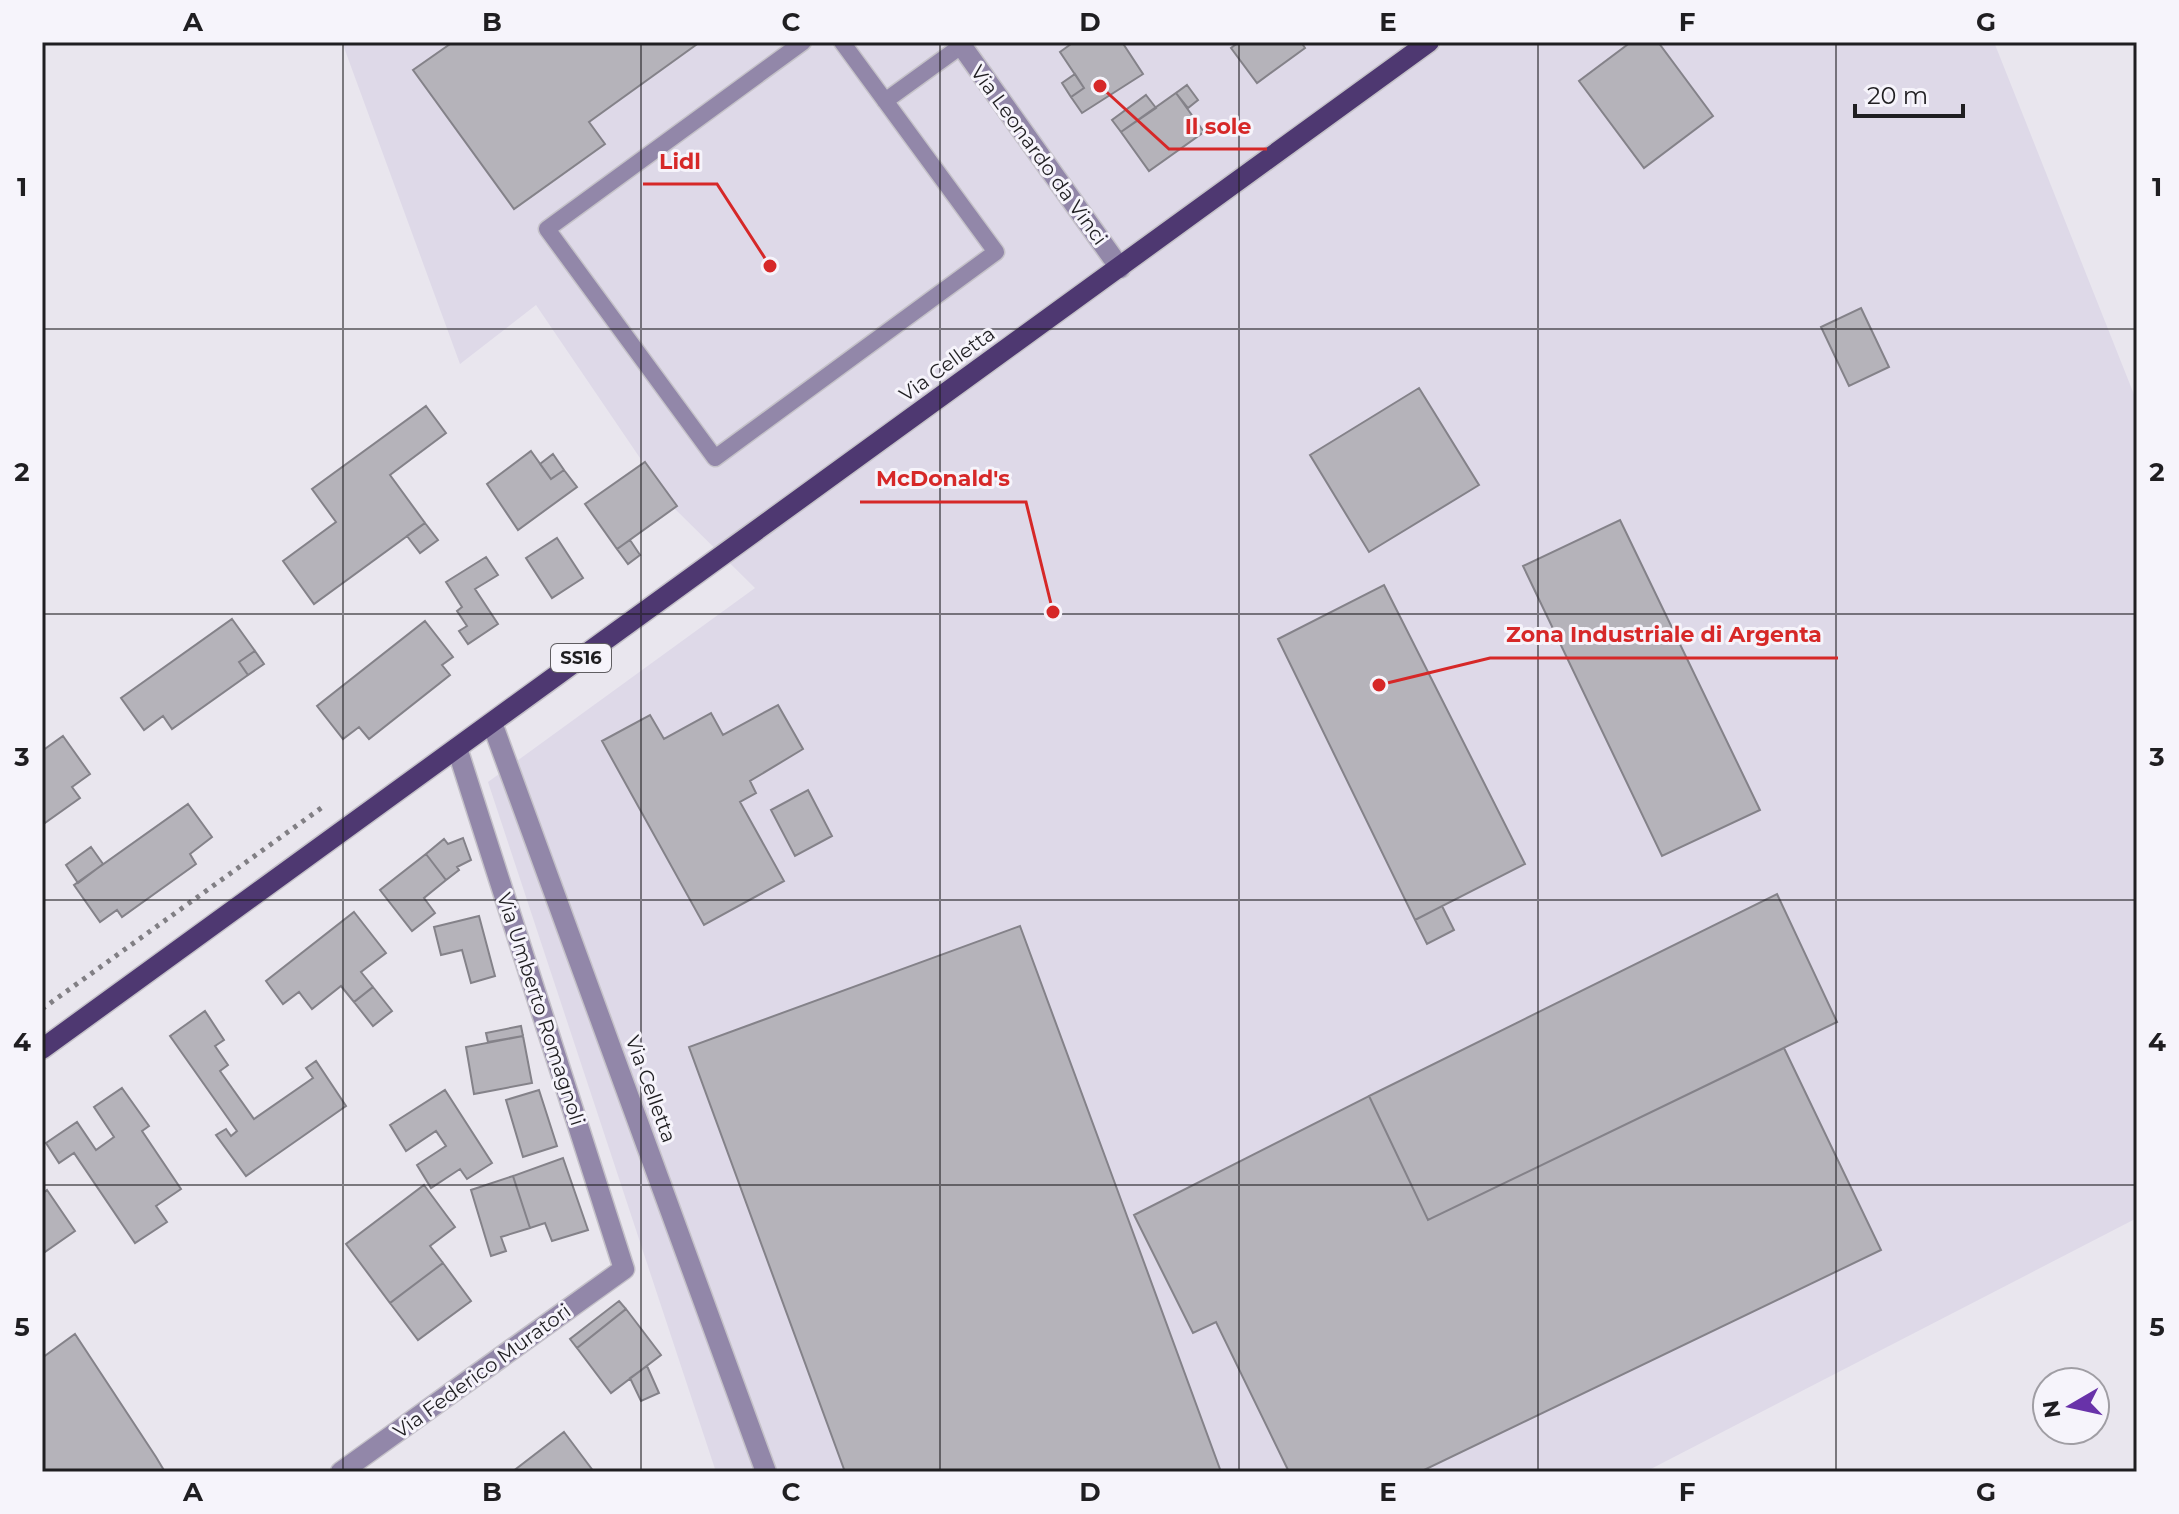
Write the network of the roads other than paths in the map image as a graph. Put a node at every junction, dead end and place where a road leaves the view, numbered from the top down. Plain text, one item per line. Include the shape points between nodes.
1 (803, 42) edge
2 (842, 42) edge
3 (1429, 42) edge
4 (960, 44) edge
5 (885, 101) junction
6 (1120, 268) junction
7 (492, 723) junction
8 (457, 748) junction
9 (42, 1049) edge
10 (624, 1269) joint
11 (341, 1472) edge
12 (766, 1472) edge

1 - 5 lane via 547,229 715,458 996,252
2 - 5 lane
3 - 6 main road, Via Celletta / SS16
4 - 5 lane
4 - 6 street, Via Leonardo da Vinci
6 - 7 main road, Via Celletta / SS16
7 - 8 main road, Via Celletta / SS16
7 - 12 street, Via Celletta
8 - 9 main road, Via Celletta / SS16
8 - 10 street, Via Umberto Romagnoli
10 - 11 street, Via Federico Muratori

